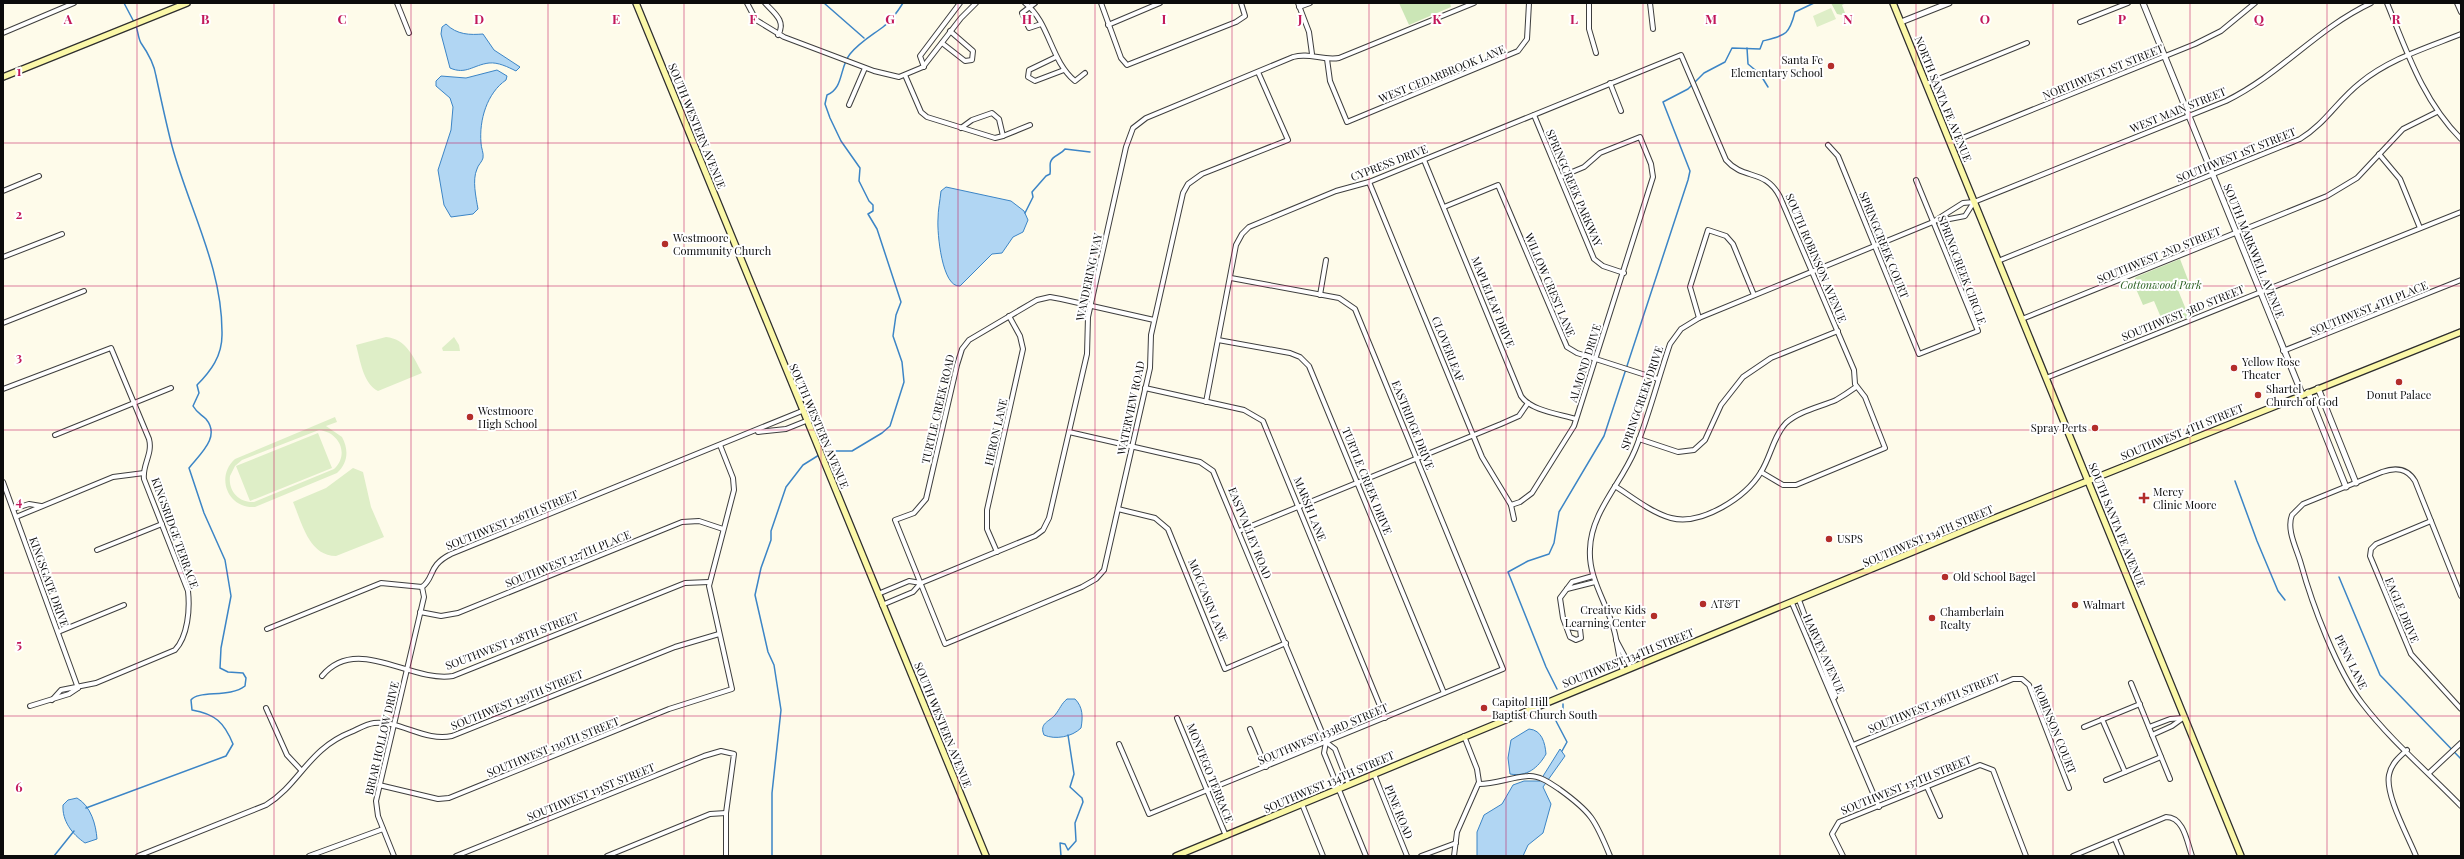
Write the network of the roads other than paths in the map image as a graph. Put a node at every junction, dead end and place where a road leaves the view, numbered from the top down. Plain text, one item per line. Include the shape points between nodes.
1 (74, 3) edge
2 (187, 3) edge
3 (397, 3) edge
4 (636, 3) edge
5 (747, 3) edge
6 (765, 3) edge
7 (960, 3) edge
8 (976, 3) edge
9 (1025, 3) edge
10 (1035, 3) edge
11 (1100, 3) edge
12 (1160, 3) edge
13 (1241, 3) edge
14 (1310, 3) edge
15 (1474, 3) edge
16 (1529, 3) edge
17 (1589, 3) edge
18 (1650, 3) edge
19 (1893, 3) edge
20 (1949, 3) edge
21 (2128, 3) edge
22 (2143, 3) edge
23 (2255, 3) edge
24 (2371, 3) edge
25 (2388, 3) edge
26 (2457, 3) edge
27 (1299, 5) edge
28 (1030, 7) junction
29 (2461, 12) edge
30 (1901, 22) junction
31 (2080, 22) dead end
32 (1041, 24) junction
33 (1108, 25) junction
34 (1653, 29) dead end
35 (950, 32) junction
36 (3, 33) edge
37 (409, 33) dead end
38 (2461, 34) edge
39 (778, 35) junction
40 (942, 43) junction
41 (2027, 43) dead end
42 (1596, 53) dead end
43 (1312, 54) junction
44 (1681, 55) joint
45 (2409, 55) junction
46 (2165, 56) junction
47 (1056, 57) junction
48 (1327, 59) junction
49 (924, 67) junction
50 (865, 68) junction
51 (1064, 70) junction
52 (1258, 72) junction
53 (1085, 73) dead end
54 (905, 76) junction
55 (3, 77) edge
56 (1610, 83) junction
57 (1926, 84) junction
58 (849, 105) dead end
59 (1621, 111) dead end
60 (2437, 112) junction
61 (1534, 115) junction
62 (2189, 115) junction
63 (1030, 125) dead end
64 (961, 128) junction
65 (1003, 136) junction
66 (2461, 139) edge
67 (1950, 143) junction
68 (1828, 145) dead end
69 (2379, 154) junction
70 (1424, 160) junction
71 (2212, 174) junction
72 (39, 176) dead end
73 (1560, 177) junction
74 (1916, 180) dead end
75 (1369, 182) junction
76 (3, 191) edge
77 (1974, 202) junction
78 (1640, 204) dead end
79 (1645, 206) junction
80 (1444, 207) junction
81 (2461, 212) edge
82 (1933, 222) junction
83 (2420, 228) junction
84 (62, 234) dead end
85 (2236, 234) junction
86 (1875, 246) junction
87 (3, 257) edge
88 (1326, 260) dead end
89 (1998, 261) junction
90 (1811, 272) junction
91 (1624, 273) junction
92 (1231, 278) junction
93 (2461, 280) edge
94 (84, 291) dead end
95 (2260, 292) junction
96 (1320, 295) junction
97 (1754, 295) junction
98 (1091, 306) junction
99 (1009, 316) junction
100 (1699, 318) junction
101 (2022, 319) junction
102 (1154, 320) junction
103 (3, 323) edge
104 (1838, 330) junction
105 (2461, 332) edge
106 (1218, 340) junction
107 (2283, 351) junction
108 (1919, 354) joint
109 (1596, 359) junction
110 (2046, 378) junction
111 (1658, 379) junction
112 (1856, 387) junction
113 (170, 388) dead end
114 (1145, 388) junction
115 (2318, 388) junction
116 (3, 390) edge
117 (2308, 392) junction
118 (2302, 394) junction
119 (1206, 402) junction
120 (134, 403) junction
121 (1528, 403) junction
122 (802, 411) junction
123 (1576, 419) junction
124 (806, 421) junction
125 (753, 432) junction
126 (1069, 432) junction
127 (55, 435) dead end
128 (1473, 436) junction
129 (1639, 439) junction
130 (720, 445) junction
131 (1132, 447) junction
132 (1417, 458) junction
133 (1761, 472) junction
134 (144, 473) junction
135 (2088, 480) junction
136 (3, 482) edge
137 (1358, 482) junction
138 (2356, 483) junction
139 (1615, 486) junction
140 (2346, 487) junction
141 (1511, 505) junction
142 (42, 506) junction
143 (1299, 507) junction
144 (13, 510) junction
145 (1118, 510) junction
146 (16, 517) junction
147 (1514, 519) dead end
148 (2431, 521) junction
149 (162, 524) junction
150 (723, 529) junction
151 (1239, 531) junction
152 (97, 550) dead end
153 (997, 552) junction
154 (1593, 576) junction
155 (709, 582) junction
156 (1595, 582) junction
157 (921, 583) junction
158 (422, 587) junction
159 (1567, 589) junction
160 (878, 594) junction
161 (2461, 596) edge
162 (1799, 600) junction
163 (1792, 603) junction
164 (124, 605) dead end
165 (882, 605) junction
166 (420, 612) junction
167 (1567, 627) dead end
168 (267, 629) dead end
169 (58, 632) junction
170 (719, 634) junction
171 (1616, 640) junction
172 (1286, 643) junction
173 (1631, 668) junction
174 (407, 669) junction
175 (1503, 669) joint
176 (1623, 671) junction
177 (322, 676) dead end
178 (2022, 679) joint
179 (2131, 683) dead end
180 (78, 688) junction
181 (1444, 693) junction
182 (52, 700) junction
183 (2140, 704) junction
184 (30, 706) dead end
185 (266, 708) dead end
186 (2461, 709) edge
187 (1840, 713) junction
188 (1177, 718) dead end
189 (1385, 718) junction
190 (2183, 718) junction
191 (2102, 719) junction
192 (393, 727) junction
193 (2084, 727) dead end
194 (2149, 727) junction
195 (1250, 729) dead end
196 (2152, 735) junction
197 (1464, 736) junction
198 (1326, 742) junction
199 (2461, 743) edge
200 (1119, 744) dead end
201 (1853, 745) junction
202 (2407, 750) junction
203 (2161, 758) junction
204 (1266, 767) junction
205 (301, 770) junction
206 (2125, 772) junction
207 (2429, 773) junction
208 (1374, 774) junction
209 (2170, 779) dead end
210 (2106, 780) dead end
211 (1479, 784) junction
212 (379, 785) junction
213 (1349, 785) junction
214 (1927, 786) junction
215 (2069, 788) dead end
216 (1339, 789) junction
217 (1207, 792) junction
218 (1302, 804) junction
219 (2461, 806) edge
220 (1879, 807) junction
221 (726, 813) junction
222 (1940, 816) dead end
223 (383, 829) junction
224 (1226, 836) junction
225 (2114, 839) junction
226 (1456, 843) junction
227 (138, 856) edge
228 (309, 856) edge
229 (394, 856) edge
230 (456, 856) edge
231 (607, 856) edge
232 (726, 856) edge
233 (986, 856) edge
234 (1176, 856) edge
235 (1323, 856) edge
236 (1366, 856) edge
237 (1407, 856) edge
238 (1421, 856) edge
239 (1454, 856) edge
240 (1610, 856) edge
241 (1843, 856) edge
242 (2026, 856) edge
243 (2073, 856) edge
244 (2122, 856) edge
245 (2192, 856) edge
246 (2241, 856) edge
247 (2416, 856) edge

1 - 36 street
2 - 55 main road
3 - 37 street
4 - 122 main road, SOUTH WESTERN AVENUE
5 - 39 street via 756,20
6 - 39 street via 776,13 780,22 781,29
7 - 49 street via 920,56
8 - 35 street
9 - 28 street
10 - 28 street
11 - 33 street
12 - 33 street
13 - 33 street via 1245,16 1222,28 1127,65
14 - 27 street
15 - 48 street via 1345,56
16 - 48 street, WEST CEDARBROOK LANE via 1528,39 1518,51 1347,122 1330,81
17 - 42 street via 1589,29
18 - 34 street
19 - 30 main road, NORTH SANTA FE AVENUE
20 - 30 street
21 - 31 street
22 - 46 street, SOUTH MARKWELL AVENUE
23 - 46 street, NORTHWEST 1ST STREET via 2214,35
24 - 62 street, WEST MAIN STREET via 2331,25 2260,82 2226,101
25 - 45 street
26 - 29 street
27 - 43 street via 1309,32
28 - 32 street
28 - 32 street via 1022,13 1029,28
30 - 57 main road, NORTH SANTA FE AVENUE
32 - 47 street
35 - 40 street
35 - 40 street via 973,51 972,60 965,61
38 - 45 street, SOUTHWEST 1ST STREET
39 - 50 street
40 - 49 street
41 - 57 street
43 - 48 street
43 - 52 street, WANDERING WAY via 1299,55
44 - 56 street, CYPRESS DRIVE
44 - 90 street, SOUTH ROBINSON AVENUE via 1726,160 1738,170 1763,178 1775,188
45 - 60 street
45 - 71 street, SOUTHWEST 1ST STREET via 2359,83 2310,133
46 - 62 street, SOUTH MARKWELL AVENUE
46 - 67 street, NORTHWEST 1ST STREET
47 - 51 street
47 - 51 street via 1029,70 1028,77 1035,81
49 - 54 street
50 - 54 street via 889,76
50 - 58 street
51 - 53 street via 1075,81
52 - 98 street, WANDERING WAY via 1146,118 1134,128 1126,147
52 - 102 street, WATERVIEW ROAD via 1288,140 1202,174 1188,184 1181,198
54 - 64 street via 922,114
56 - 59 street
56 - 61 street, CYPRESS DRIVE
57 - 67 main road, NORTH SANTA FE AVENUE
60 - 66 street
60 - 69 street, SOUTHWEST 2ND STREET via 2403,129
61 - 70 street, CYPRESS DRIVE
61 - 73 street, SPRINGCREEK PARKWAY
62 - 71 street, SOUTH MARKWELL AVENUE
62 - 77 street, WEST MAIN STREET
63 - 65 street
64 - 65 street via 990,137
64 - 65 street via 972,120 994,113 999,119
67 - 77 main road, NORTH SANTA FE AVENUE
68 - 86 street, SPRINGCREEK COURT via 1838,156
69 - 83 street via 2400,179
69 - 85 street, SOUTHWEST 2ND STREET via 2357,178 2337,191
70 - 75 street, CYPRESS DRIVE
70 - 80 street, MAPLELEAF DRIVE
71 - 85 street, SOUTH MARKWELL AVENUE
71 - 89 street, SOUTHWEST 1ST STREET
72 - 76 street
73 - 79 street, ALMOND DRIVE via 1584,167 1600,153 1640,137 1653,176
73 - 91 street, SPRINGCREEK PARKWAY via 1594,258 1603,266
74 - 82 street, SPRINGCREEK CIRCLE
75 - 92 street, CYPRESS DRIVE via 1336,191 1250,227 1238,241
75 - 128 street, CLOVERLEAF
77 - 82 street, SPRINGCREEK DRIVE via 1963,204
77 - 82 street, SPRINGCREEK DRIVE via 1965,216
77 - 89 main road, SOUTH SANTA FE AVENUE
78 - 79 street
79 - 91 street, ALMOND DRIVE
80 - 109 street, WILLOW CREST LANE via 1498,185 1563,341 1571,350
80 - 121 street, MAPLELEAF DRIVE via 1519,391
81 - 83 street, SOUTHWEST 3RD STREET
82 - 86 street, SPRINGCREEK DRIVE
82 - 108 street, SPRINGCREEK CIRCLE via 1978,331
83 - 95 street, SOUTHWEST 3RD STREET
84 - 87 street
85 - 95 street, SOUTH MARKWELL AVENUE
85 - 101 street, SOUTHWEST 2ND STREET
86 - 90 street, SPRINGCREEK DRIVE
86 - 108 street, SPRINGCREEK COURT
88 - 96 street
89 - 101 main road, SOUTH SANTA FE AVENUE
90 - 97 street, SPRINGCREEK DRIVE
90 - 104 street, SOUTH ROBINSON AVENUE
91 - 109 street, ALMOND DRIVE
92 - 96 street, EASTRIDGE DRIVE
92 - 106 street, CYPRESS DRIVE
93 - 107 street, SOUTHWEST 4TH PLACE
94 - 103 street
95 - 107 street, SOUTH MARKWELL AVENUE
95 - 110 street, SOUTHWEST 3RD STREET
96 - 132 street, EASTRIDGE DRIVE via 1344,300 1354,309
97 - 100 street, SPRINGCREEK DRIVE
97 - 100 street via 1733,244 1726,236 1708,230 1690,288
98 - 99 street, TURTLE CREEK ROAD via 1053,297
98 - 102 street, TURTLE CREEK ROAD
98 - 126 street, WANDERING WAY via 1087,323 1087,354
99 - 153 street, HERON LANE via 1022,340 1023,349 987,510 987,528
99 - 157 street, TURTLE CREEK ROAD via 969,340 962,349 926,499 911,515 895,520
100 - 111 street, SPRINGCREEK DRIVE via 1686,324 1673,338
101 - 110 main road, SOUTH SANTA FE AVENUE
102 - 114 street, WATERVIEW ROAD via 1150,341 1150,368
104 - 112 street, SOUTH ROBINSON AVENUE via 1854,370
104 - 129 street via 1771,358 1743,377 1721,405 1705,440 1694,450 1678,452
105 - 115 main road, SOUTHWEST 4TH STREET
106 - 119 street, CYPRESS DRIVE
106 - 137 street, TURTLE CREEK DRIVE via 1290,354 1307,363
107 - 118 street, SOUTH MARKWELL AVENUE
109 - 111 street, WILLOW CREST LANE
109 - 123 street, ALMOND DRIVE
110 - 135 main road, SOUTH SANTA FE AVENUE
111 - 129 street, SPRINGCREEK DRIVE
112 - 133 street via 1844,396 1788,422 1778,434
112 - 133 street, SOUTH ROBINSON AVENUE via 1865,397 1885,448 1792,486 1780,484
113 - 120 street
114 - 119 street, MARSH LANE
114 - 131 street, WATERVIEW ROAD
115 - 117 main road, SOUTHWEST 4TH STREET
115 - 138 street
116 - 120 street, KINGSRIDGE TERRACE via 111,348
117 - 118 main road, SOUTHWEST 4TH STREET
117 - 140 street
118 - 135 main road, SOUTHWEST 4TH STREET
119 - 143 street, MARSH LANE via 1250,412 1263,421
120 - 127 street
120 - 134 street, KINGSRIDGE TERRACE via 150,444
121 - 123 street
121 - 128 street via 1515,418
122 - 124 main road, SOUTH WESTERN AVENUE
122 - 125 street, SOUTHWEST 126TH STREET
123 - 141 street, ALMOND DRIVE via 1571,432 1532,493
124 - 125 street, SOUTHWEST 126TH STREET via 786,429
124 - 160 main road, SOUTH WESTERN AVENUE
125 - 130 street, SOUTHWEST 126TH STREET
126 - 131 street, EASTVALLEY ROAD
126 - 153 street, WANDERING WAY via 1052,510 1046,526 1035,536
128 - 132 street
128 - 141 street, CLOVERLEAF via 1485,463
129 - 139 street, SPRINGCREEK DRIVE
130 - 150 street via 734,486
130 - 158 street, SOUTHWEST 126TH STREET via 447,556 434,566
131 - 145 street, WATERVIEW ROAD
131 - 151 street, EASTVALLEY ROAD via 1196,461 1210,467 1219,482
132 - 137 street
132 - 175 street, EASTRIDGE DRIVE
133 - 139 street via 1750,487 1730,503 1688,519 1665,516
134 - 142 street via 118,476
134 - 149 street, KINGSRIDGE TERRACE
135 - 162 main road, SOUTHWEST 134TH STREET
135 - 190 main road, SOUTH SANTA FE AVENUE
136 - 144 street, KINGSGATE DRIVE
137 - 143 street
137 - 181 street, TURTLE CREEK DRIVE
138 - 140 street
138 - 148 street via 2391,469 2402,469 2415,481
139 - 154 street, SPRINGCREEK DRIVE via 1593,528 1590,556
140 - 202 street, PENN LANE via 2304,504 2292,515 2290,530 2308,585 2346,678 2362,703
141 - 147 street, CLOVERLEAF
142 - 144 street via 30,504
142 - 146 street
143 - 151 street
143 - 189 street, MARSH LANE
144 - 146 street, KINGSGATE DRIVE
145 - 157 street, WATERVIEW ROAD via 1104,570 1096,579 945,644
145 - 172 street, MOCCASIN LANE via 1155,518 1168,529 1225,669
146 - 169 street, KINGSGATE DRIVE
148 - 161 street
148 - 186 street, EAGLE DRIVE via 2380,542 2371,549 2370,559 2408,648 2421,667
149 - 152 street
149 - 180 street, KINGSRIDGE TERRACE via 188,590 182,641 170,653
150 - 155 street
150 - 166 street, SOUTHWEST 127TH PLACE via 699,521 682,522 458,613 441,616
151 - 172 street, EASTVALLEY ROAD
153 - 157 street, WANDERING WAY
154 - 156 street, SPRINGCREEK DRIVE
154 - 159 street via 1572,582
155 - 170 street
155 - 174 street, SOUTHWEST 128TH STREET via 684,583 453,676 442,677
156 - 159 street
156 - 171 street, SPRINGCREEK DRIVE via 1612,623
157 - 160 street, WANDERING WAY via 909,581
157 - 165 street, WANDERING WAY via 913,592
158 - 166 street, BRIAR HOLLOW DRIVE via 424,597
158 - 168 street via 381,583
159 - 167 street via 1559,604
160 - 165 main road, SOUTH WESTERN AVENUE
162 - 163 main road, SOUTHWEST 134TH STREET
162 - 187 street, HARVEY AVENUE
163 - 173 main road, SOUTHWEST 134TH STREET
163 - 187 street, HARVEY AVENUE
164 - 169 street
165 - 233 main road, SOUTH WESTERN AVENUE
166 - 174 street, BRIAR HOLLOW DRIVE
169 - 180 street, KINGSGATE DRIVE
170 - 192 street, SOUTHWEST 129TH STREET via 675,647 452,736 437,737
170 - 212 street, SOUTHWEST 130TH STREET via 732,690 669,709 449,798 438,799
171 - 173 street, SPRINGCREEK DRIVE
171 - 176 street, SPRINGCREEK DRIVE via 1616,651
172 - 198 street, EASTVALLEY ROAD
173 - 176 main road, SOUTHWEST 134TH STREET
174 - 177 street, SOUTHWEST 128TH STREET via 352,658 331,665
174 - 192 street, BRIAR HOLLOW DRIVE
175 - 181 street, SOUTHWEST 133RD STREET
176 - 197 main road, SOUTHWEST 134TH STREET
178 - 201 street, SOUTHWEST 136TH STREET via 2012,679
178 - 215 street, ROBINSON COURT via 2029,685
179 - 183 street
180 - 182 street, KINGSRIDGE TERRACE
180 - 182 street, KINGSRIDGE TERRACE via 69,686
181 - 189 street, SOUTHWEST 133RD STREET
182 - 184 street, KINGSRIDGE TERRACE
183 - 191 street
183 - 194 street
185 - 205 street via 287,755
187 - 201 street, HARVEY AVENUE
188 - 217 street, MONTEGO TERRACE
189 - 198 street, SOUTHWEST 133RD STREET
190 - 194 street via 2170,719
190 - 196 street
190 - 246 main road, SOUTH SANTA FE AVENUE
191 - 193 street
191 - 206 street
192 - 205 street, SOUTHWEST 129TH STREET via 375,723 344,734 322,748
192 - 212 street, BRIAR HOLLOW DRIVE
194 - 196 street
195 - 204 street
196 - 203 street
197 - 208 main road, SOUTHWEST 134TH STREET
197 - 211 street via 1478,769
198 - 204 street, SOUTHWEST 133RD STREET
198 - 213 street, EASTVALLEY ROAD via 1335,749
198 - 216 street, EASTVALLEY ROAD via 1324,753
199 - 207 street
200 - 217 street, SOUTHWEST 133RD STREET via 1149,814
201 - 220 street, HARVEY AVENUE
202 - 207 street, PENN LANE
202 - 247 street via 2391,770 2389,786
203 - 206 street
203 - 209 street
204 - 217 street, SOUTHWEST 133RD STREET
205 - 227 street, SOUTHWEST 129TH STREET via 278,796 266,805
206 - 210 street
207 - 219 street, PENN LANE
208 - 213 main road, SOUTHWEST 134TH STREET
208 - 237 street, PINE ROAD
211 - 226 street via 1463,815
211 - 240 street via 1527,776 1541,778 1581,804 1598,827
212 - 223 street, BRIAR HOLLOW DRIVE via 376,805
213 - 216 main road, SOUTHWEST 134TH STREET
214 - 220 street, SOUTHWEST 137TH STREET
214 - 222 street
214 - 242 street, SOUTHWEST 137TH STREET via 1975,766 1987,766 1995,774
216 - 218 main road, SOUTHWEST 134TH STREET
216 - 236 street, EASTVALLEY ROAD
217 - 224 street, MONTEGO TERRACE
218 - 224 main road, SOUTHWEST 134TH STREET
218 - 235 street
220 - 241 street, SOUTHWEST 137TH STREET via 1839,822 1834,828 1834,840
221 - 230 street, SOUTHWEST 131ST STREET via 734,754 721,751
221 - 231 street via 710,814
221 - 232 street
223 - 228 street
223 - 229 street, BRIAR HOLLOW DRIVE
224 - 234 main road, SOUTHWEST 134TH STREET
225 - 243 street
225 - 244 street
225 - 245 street via 2162,818 2174,818 2181,825
226 - 238 street
226 - 239 street

